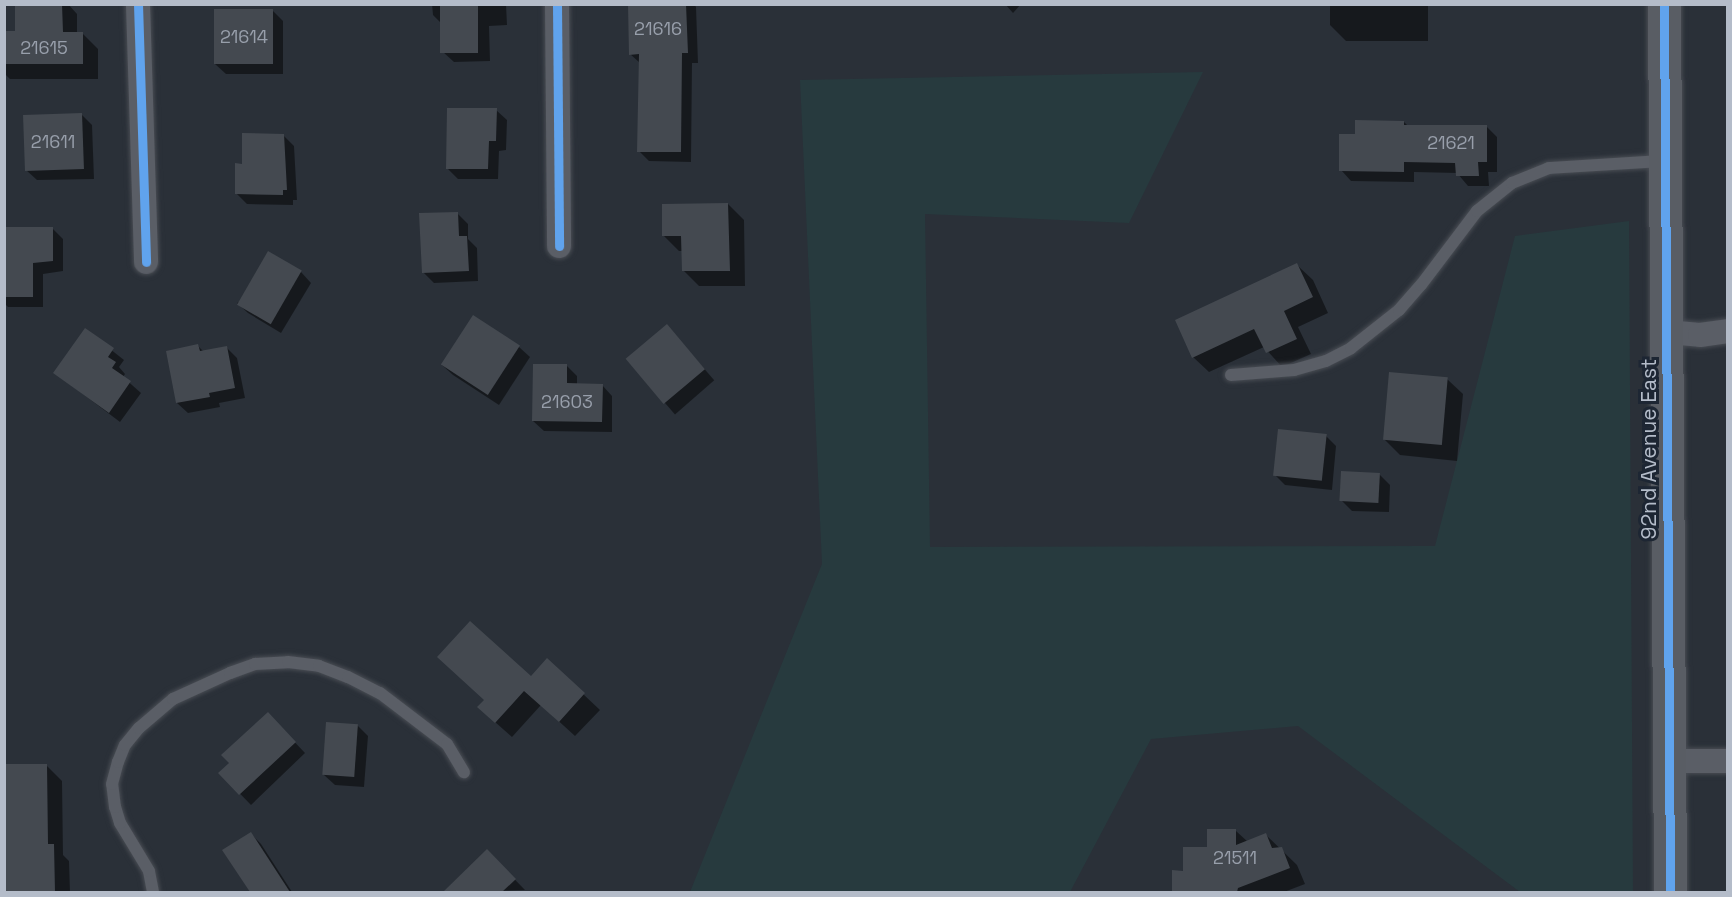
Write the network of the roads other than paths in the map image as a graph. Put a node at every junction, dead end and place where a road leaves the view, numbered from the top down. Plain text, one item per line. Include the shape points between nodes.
1 (138, 4) edge
2 (557, 4) edge
3 (1664, 4) edge
4 (1665, 160) junction
5 (559, 246) dead end
6 (146, 261) dead end
7 (1728, 331) edge
8 (1667, 332) junction
9 (1231, 375) dead end
10 (1669, 761) junction
11 (1728, 761) edge
12 (464, 772) dead end
13 (153, 892) edge
14 (1670, 892) edge

1 - 6 street
2 - 5 street
3 - 4 street, 92nd Avenue East
4 - 8 street, 92nd Avenue East
4 - 9 lane via 1549,168 1512,183 1477,211 1399,310 1351,348 1326,361 1294,370
7 - 8 street via 1700,335
8 - 10 street, 92nd Avenue East
10 - 11 street
10 - 14 street, 92nd Avenue East
12 - 13 lane via 447,744 380,693 348,677 319,666 288,662 255,664 230,673 165,706 139,728 118,762 112,784 114,807 149,871

